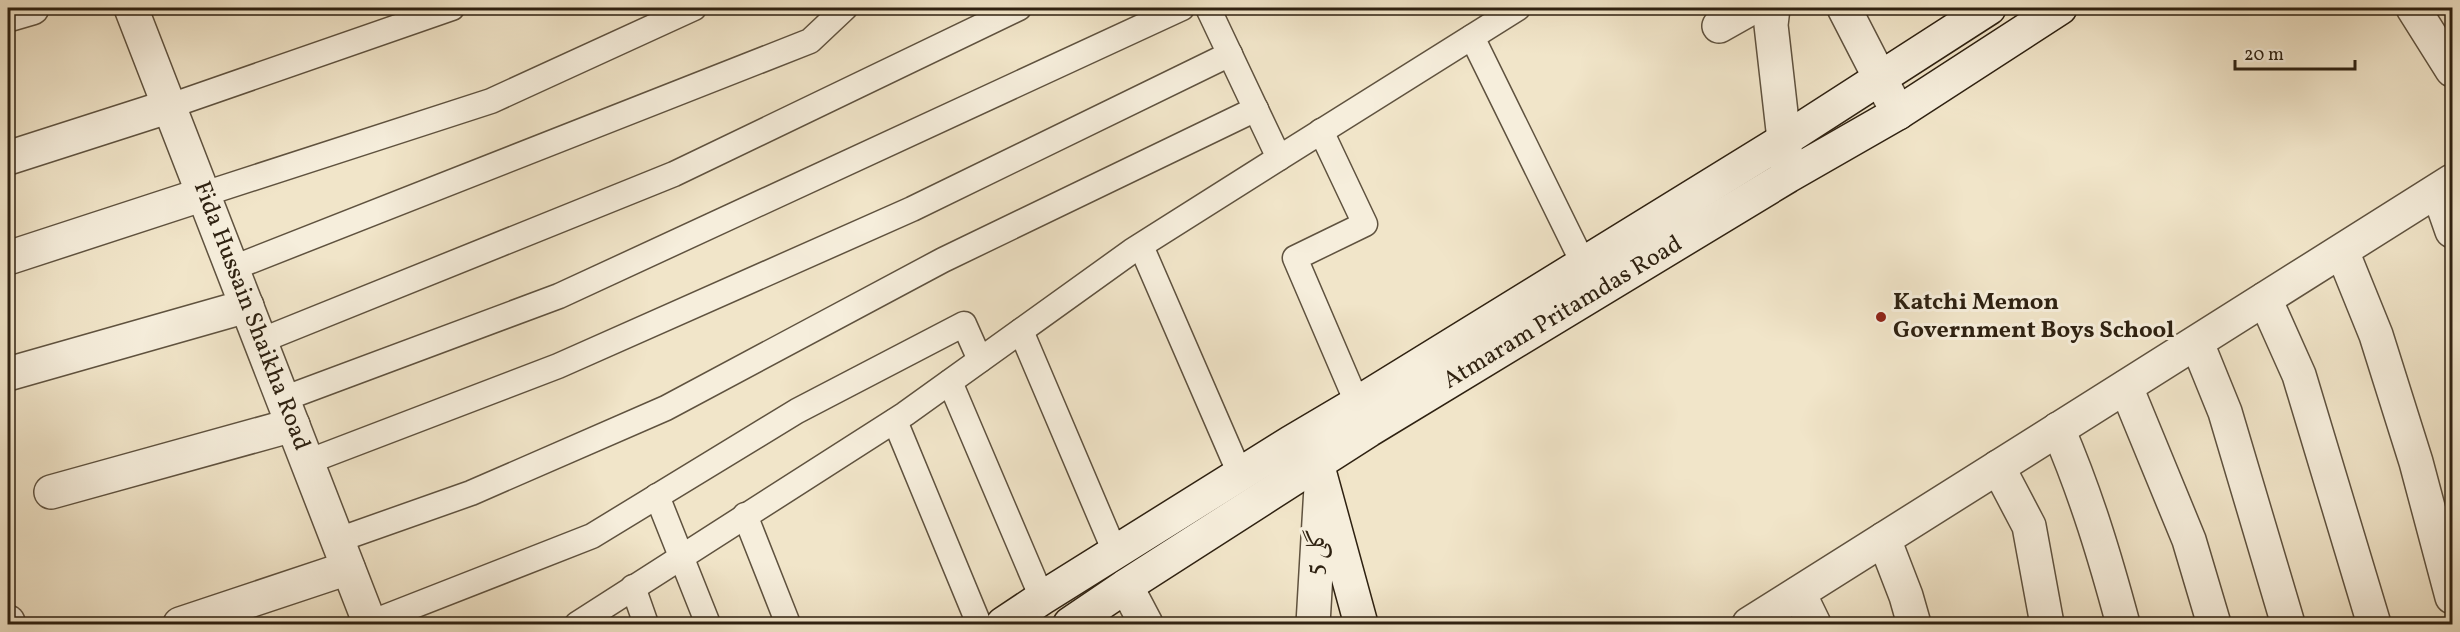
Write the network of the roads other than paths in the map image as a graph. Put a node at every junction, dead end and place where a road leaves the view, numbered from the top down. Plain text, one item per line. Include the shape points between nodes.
1 (32, 8) edge
2 (131, 8) edge
3 (452, 8) edge
4 (694, 8) edge
5 (845, 8) edge
6 (1019, 8) edge
7 (1182, 8) edge
8 (1208, 8) edge
9 (1518, 8) edge
10 (1751, 8) edge
11 (1773, 8) edge
12 (1844, 8) edge
13 (1989, 8) edge
14 (2060, 8) edge
15 (2413, 8) edge
16 (8, 15) edge
17 (1719, 26) dead end
18 (1472, 37) junction
19 (1230, 54) junction
20 (2451, 65) edge
21 (1879, 78) junction
22 (170, 106) junction
23 (1256, 109) junction
24 (1898, 113) junction
25 (1321, 131) junction
26 (1784, 140) junction
27 (8, 158) edge
28 (1278, 158) junction
29 (1788, 176) junction
30 (2445, 186) edge
31 (204, 194) junction
32 (2452, 231) edge
33 (1141, 246) junction
34 (2342, 252) junction
35 (8, 258) edge
36 (232, 268) junction
37 (1591, 278) junction
38 (2265, 299) junction
39 (247, 306) junction
40 (1021, 331) junction
41 (260, 341) junction
42 (2197, 343) junction
43 (980, 360) junction
44 (8, 374) edge
45 (950, 382) junction
46 (2126, 387) junction
47 (288, 412) junction
48 (1363, 417) junction
49 (895, 421) junction
50 (2058, 429) junction
51 (1308, 432) junction
52 (307, 462) junction
53 (1998, 467) junction
54 (1319, 472) junction
55 (1240, 474) junction
56 (51, 492) dead end
57 (657, 496) junction
58 (745, 515) junction
59 (1884, 539) junction
60 (1115, 552) junction
61 (343, 554) junction
62 (682, 556) junction
63 (1126, 586) junction
64 (633, 587) junction
65 (1799, 593) junction
66 (2452, 597) edge
67 (1042, 598) junction
68 (254, 613) edge
69 (581, 623) edge
70 (180, 624) edge
71 (370, 624) edge
72 (646, 624) edge
73 (708, 624) edge
74 (788, 624) edge
75 (979, 624) edge
76 (1004, 624) edge
77 (1071, 624) edge
78 (1146, 624) edge
79 (1313, 624) edge
80 (1361, 624) edge
81 (1749, 624) edge
82 (1814, 624) edge
83 (1914, 624) edge
84 (2047, 624) edge
85 (2123, 624) edge
86 (2214, 624) edge
87 (2288, 624) edge
88 (2374, 624) edge

1 - 16 street
2 - 22 street, Fida Hussain Shaikha Road
3 - 22 lane
4 - 31 lane via 491,101
5 - 36 lane via 810,41
6 - 41 lane via 674,174
7 - 47 lane via 559,296
8 - 19 lane
9 - 18 lane
10 - 17 street
11 - 26 street via 1771,25
12 - 21 street
13 - 21 street, Atmaram Pritamdas Road
14 - 24 street, Atmaram Pritamdas Road
15 - 20 street
18 - 25 lane
18 - 37 lane
19 - 23 lane
19 - 52 lane via 912,209 569,361
21 - 24 street
21 - 26 street, Atmaram Pritamdas Road
22 - 27 street
22 - 31 street, Fida Hussain Shaikha Road
23 - 28 lane
23 - 61 lane via 943,260 666,408
24 - 29 street, Atmaram Pritamdas Road
25 - 28 lane
25 - 48 lane via 1365,224 1295,258
26 - 29 street
26 - 37 street, Atmaram Pritamdas Road
28 - 33 lane
29 - 37 street, Atmaram Pritamdas Road
30 - 32 street
30 - 34 street
31 - 35 street
31 - 36 street, Fida Hussain Shaikha Road
33 - 40 lane
33 - 55 lane
34 - 38 street
34 - 66 street via 2376,335 2416,462
36 - 39 street, Fida Hussain Shaikha Road
37 - 48 street, Atmaram Pritamdas Road
38 - 42 street
38 - 88 street via 2299,375
39 - 41 street, Fida Hussain Shaikha Road
39 - 44 street
40 - 43 lane
40 - 60 lane
41 - 47 street, Fida Hussain Shaikha Road
42 - 46 street
42 - 87 street via 2225,412
43 - 45 lane
43 - 57 lane via 964,324 797,411
45 - 49 lane
45 - 67 lane
46 - 50 street
46 - 86 street via 2189,540
47 - 52 street, Fida Hussain Shaikha Road
47 - 56 street
48 - 51 street, Atmaram Pritamdas Road
48 - 54 street, Atmaram Pritamdas Road
49 - 58 lane
49 - 75 lane
50 - 53 street
50 - 85 street via 2083,487
51 - 54 street
51 - 55 street, Atmaram Pritamdas Road
52 - 61 street, Fida Hussain Shaikha Road
53 - 59 street
53 - 84 street via 2029,526
54 - 63 street, Atmaram Pritamdas Road
54 - 79 street, گلی 5
54 - 80 street
55 - 60 street, Atmaram Pritamdas Road
57 - 62 lane
57 - 71 lane via 592,536
58 - 62 lane
58 - 74 lane
59 - 65 street
59 - 83 street
60 - 67 street, Atmaram Pritamdas Road
61 - 68 street
61 - 71 street, Fida Hussain Shaikha Road
62 - 64 lane
62 - 73 lane
63 - 77 street, Atmaram Pritamdas Road
63 - 78 street
64 - 69 lane
64 - 72 lane
65 - 81 street
65 - 82 street
67 - 76 street, Atmaram Pritamdas Road
68 - 70 street

